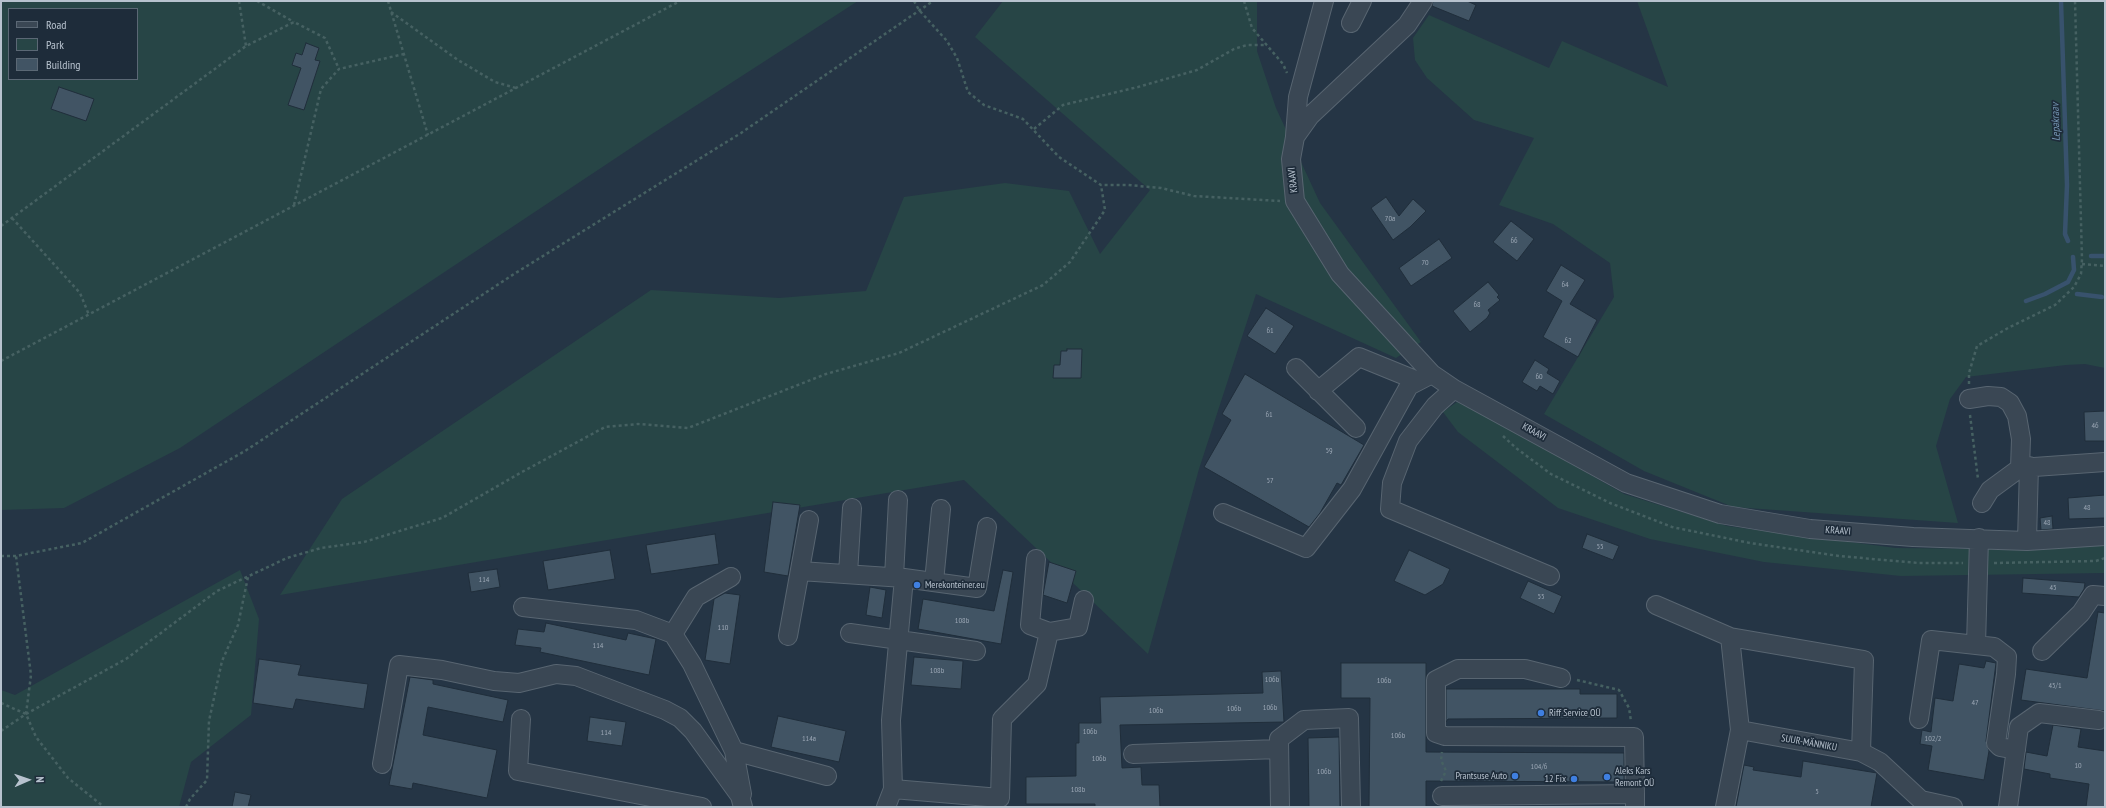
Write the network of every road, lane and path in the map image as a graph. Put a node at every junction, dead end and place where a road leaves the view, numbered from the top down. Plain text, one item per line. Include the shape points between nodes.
1 (239, 1) edge
2 (257, 1) edge
3 (388, 1) edge
4 (680, 1) edge
5 (914, 1) edge
6 (934, 1) edge
7 (1244, 1) edge
8 (1324, 1) edge
9 (1362, 1) edge
10 (1423, 1) edge
11 (2075, 1) edge
12 (919, 10) junction
13 (392, 12) junction
14 (294, 22) junction
15 (1351, 23) dead end
16 (1267, 45) junction
17 (246, 46) junction
18 (404, 54) junction
19 (339, 68) junction
20 (516, 88) junction
21 (1298, 97) junction
22 (1034, 129) junction
23 (428, 135) junction
24 (1295, 137) junction
25 (1101, 186) junction
26 (1295, 201) junction
27 (294, 206) junction
28 (12, 218) junction
29 (1, 226) edge
30 (2082, 264) junction
31 (2105, 266) edge
32 (89, 315) junction
33 (1, 361) edge
34 (1296, 368) dead end
35 (1425, 378) junction
36 (1454, 389) junction
37 (1318, 391) junction
38 (1969, 399) junction
39 (1356, 428) dead end
40 (2105, 462) edge
41 (2024, 467) junction
42 (898, 500) dead end
43 (1982, 503) joint
44 (852, 508) dead end
45 (941, 509) dead end
46 (1223, 512) dead end
47 (810, 520) dead end
48 (987, 526) dead end
49 (2105, 536) edge
50 (1979, 538) junction
51 (2027, 540) junction
52 (1, 556) edge
53 (16, 556) junction
54 (1036, 559) dead end
55 (800, 571) junction
56 (848, 574) junction
57 (1550, 576) dead end
58 (248, 577) junction
59 (731, 577) dead end
60 (899, 578) junction
61 (934, 582) junction
62 (2105, 596) edge
63 (1084, 600) dead end
64 (1656, 605) dead end
65 (523, 607) dead end
66 (1049, 632) junction
67 (850, 633) dead end
68 (673, 634) junction
69 (788, 636) dead end
70 (1730, 636) junction
71 (899, 639) junction
72 (1976, 645) junction
73 (976, 651) dead end
74 (2042, 651) dead end
75 (1561, 678) joint
76 (1, 703) edge
77 (26, 714) junction
78 (521, 719) dead end
79 (1919, 719) dead end
80 (2099, 720) dead end
81 (1740, 730) junction
82 (1, 731) edge
83 (1445, 736) junction
84 (1634, 737) junction
85 (1279, 749) junction
86 (2016, 750) junction
87 (734, 751) junction
88 (1860, 752) junction
89 (1133, 754) dead end
90 (382, 764) dead end
91 (827, 776) dead end
92 (893, 788) junction
93 (1442, 794) edge
94 (1635, 800) edge
95 (1004, 802) edge
96 (1920, 804) edge
97 (104, 807) edge
98 (186, 807) edge
99 (702, 807) edge
100 (743, 807) edge
101 (886, 807) edge
102 (1280, 807) edge
103 (1351, 807) edge
104 (1725, 807) edge
105 (1953, 807) edge
106 (2008, 807) edge

1 - 17 path
2 - 14 path
3 - 13 path
4 - 20 path
5 - 12 path
6 - 12 path
7 - 16 path via 1252,28
8 - 21 street
9 - 15 street
10 - 24 street, KRAAVI via 1407,25 1310,116
11 - 30 path
12 - 22 path via 947,41 968,92 984,106 1023,119
12 - 53 path via 741,133 514,274 245,451 82,543
13 - 18 path
13 - 20 path via 458,60 495,82
14 - 17 path
14 - 19 path via 325,38
16 - 21 path via 1283,64
16 - 22 path via 1247,45 1234,49 1197,70 1063,105
17 - 28 path
18 - 19 path
18 - 23 path
19 - 27 path via 321,89
20 - 23 path
21 - 24 street
22 - 25 path via 1059,157
23 - 27 path
24 - 26 street, KRAAVI via 1290,160
25 - 26 path via 1161,188 1201,197
25 - 58 path via 1105,210 1070,262 1043,286 905,350 826,374 688,428 638,424 605,427 442,518 364,542 321,548 287,558
26 - 35 street, KRAAVI via 1340,274
27 - 32 path
28 - 29 path
28 - 32 path via 80,293
30 - 31 path
30 - 38 path via 2081,274 2074,287 2055,305 1977,346 1969,373
32 - 33 path
34 - 37 street
35 - 36 street, KRAAVI
35 - 37 street via 1359,357
35 - 46 street via 1409,386 1352,489 1306,548
36 - 50 street, KRAAVI via 1626,483 1720,514 1810,529 1913,537
36 - 57 street via 1435,406 1408,441 1392,483 1390,509
37 - 39 street
38 - 41 street via 2000,397 2010,403 2017,416
38 - 43 path via 1973,451
40 - 41 street
41 - 43 street via 1990,490
41 - 51 street
42 - 60 street
44 - 56 street
45 - 61 street
47 - 55 street
48 - 61 street via 977,588
49 - 51 street, KRAAVI
50 - 51 street, KRAAVI
50 - 72 street
52 - 53 path
53 - 77 path via 30,675
54 - 66 street via 1030,625
55 - 56 street
55 - 69 street
56 - 60 street
58 - 77 path via 217,591 126,659
58 - 98 path via 238,625 222,661 209,721 207,780
59 - 68 street via 696,597
60 - 61 street
60 - 71 street
62 - 74 street via 2093,595 2082,613
63 - 66 street via 1078,627
64 - 70 street
65 - 68 street via 636,620
66 - 95 street via 1037,684 1002,719
67 - 71 street
68 - 87 street via 692,664
70 - 81 street
70 - 88 street via 1864,660
71 - 73 street
71 - 92 street via 891,720
72 - 79 street via 1931,640
72 - 86 street via 1994,647 2007,657 1996,743 2000,747
75 - 83 street via 1525,669 1458,669 1436,680 1436,733
75 - 84 path via 1594,682 1620,690 1629,708
76 - 77 path
77 - 82 path
77 - 97 path via 36,737 68,778
78 - 99 street via 518,772
80 - 86 street via 2039,713 2019,727
81 - 88 street, SUUR-MÄNNIKU
81 - 104 street
83 - 84 street
83 - 93 path via 1440,760 1446,771
84 - 94 street
85 - 89 street
85 - 102 street
85 - 103 street via 1279,739 1304,720 1348,718
86 - 106 street
87 - 91 street
87 - 100 street
88 - 96 street, SUUR-MÄNNIKU via 1880,762
90 - 100 street via 399,665 442,670 494,681 518,682 556,674 576,676 666,710 680,718 693,730 740,796
92 - 95 street
92 - 101 street
93 - 94 street
96 - 105 street, SUUR-MÄNNIKU

